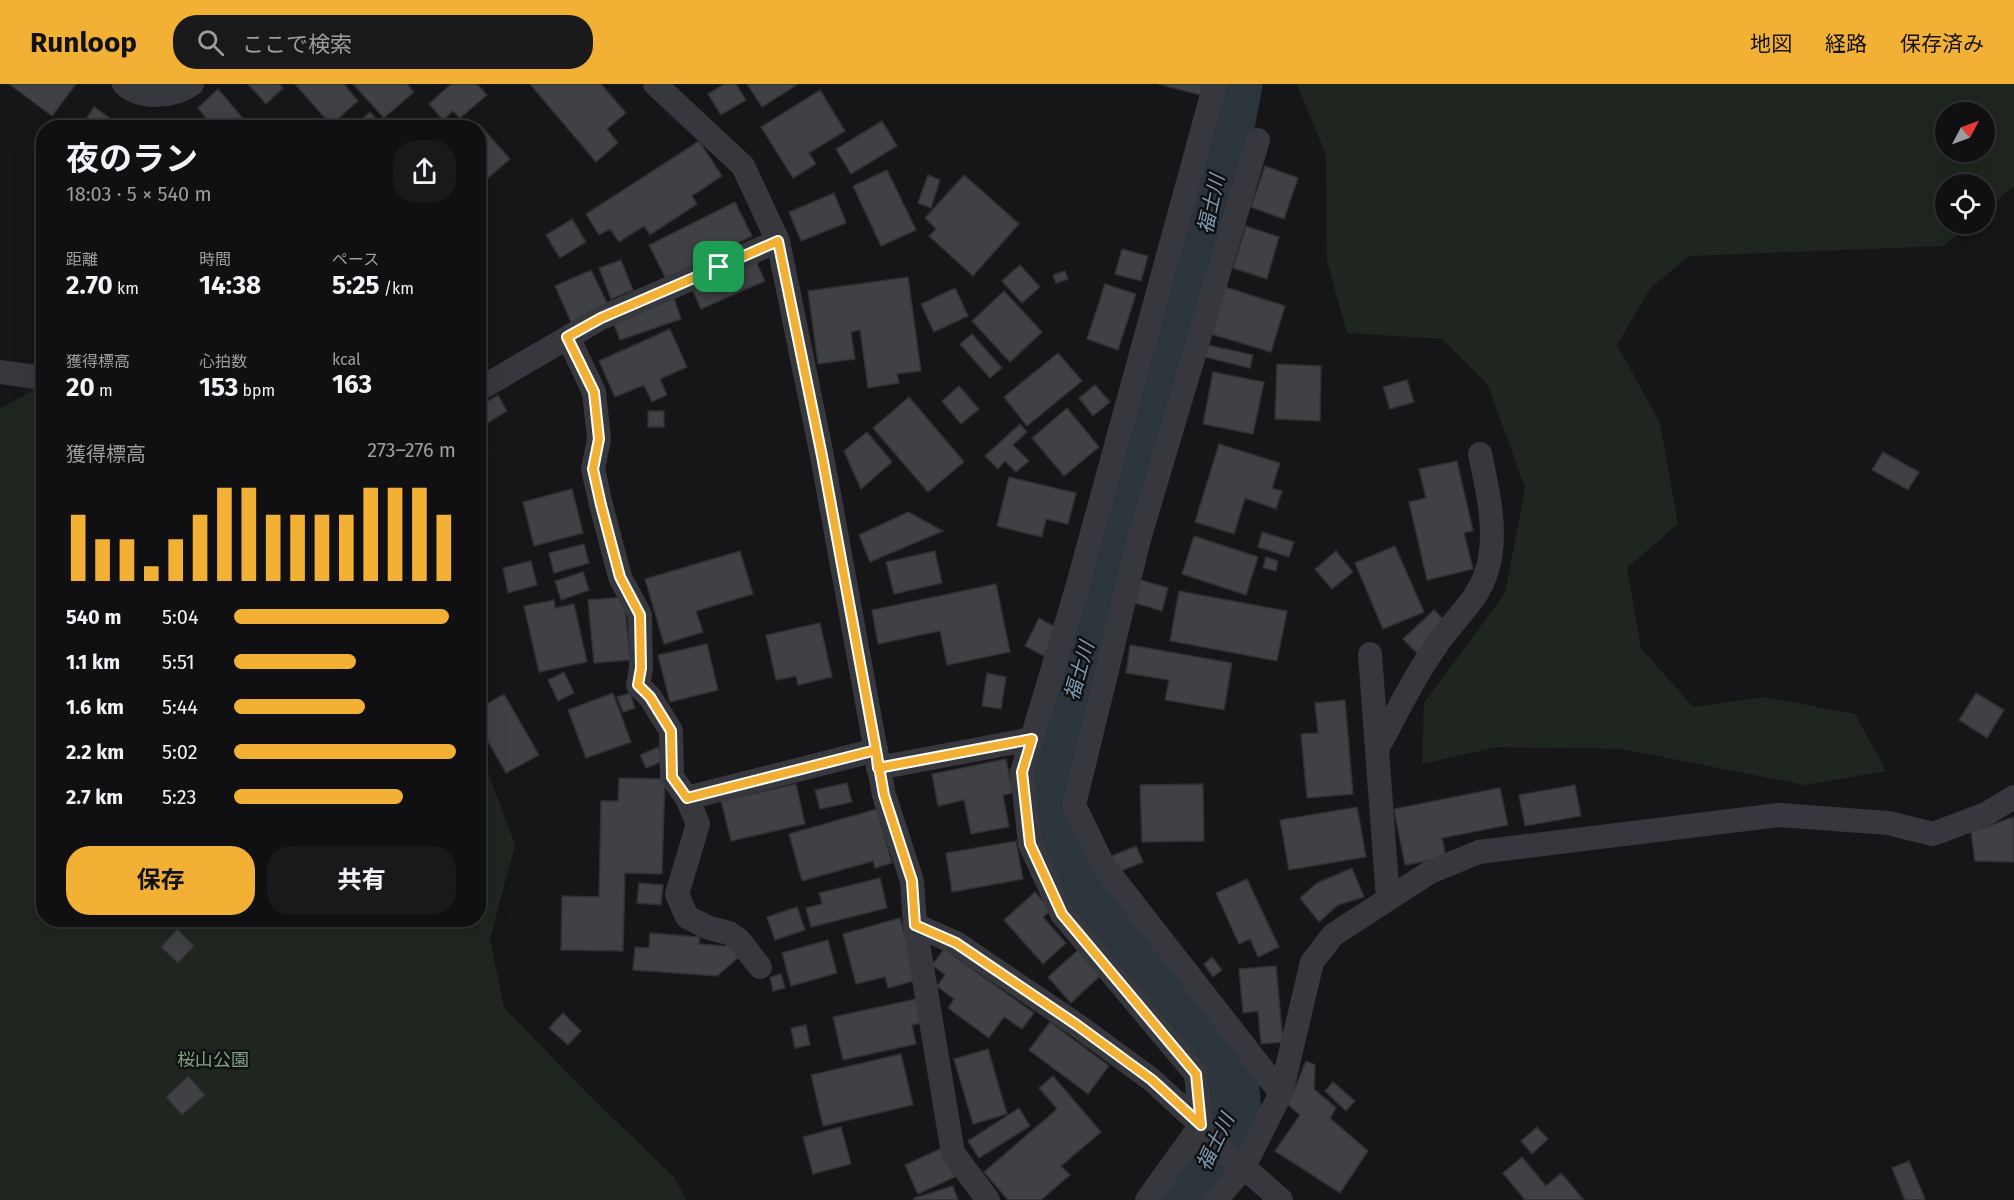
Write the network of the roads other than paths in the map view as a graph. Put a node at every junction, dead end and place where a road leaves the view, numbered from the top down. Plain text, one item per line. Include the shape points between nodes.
1 (124, 84) edge
2 (192, 84) edge
3 (655, 84) edge
4 (1215, 84) edge
5 (1258, 140) dead end
6 (778, 241) junction
7 (567, 337) junction
8 (0, 372) edge
9 (36, 377) edge
10 (486, 385) edge
11 (1480, 454) dead end
12 (1370, 654) dead end
13 (1032, 739) junction
14 (1377, 749) junction
15 (877, 759) junction
16 (2014, 797) edge
17 (687, 798) junction
18 (1388, 899) junction
19 (915, 925) junction
20 (760, 967) dead end
21 (1281, 1093) junction
22 (1201, 1131) junction
23 (1237, 1161) junction
24 (988, 1200) edge
25 (1147, 1200) edge
26 (1216, 1200) edge
27 (1281, 1200) edge

1 - 2 street via 154,95 180,92
3 - 6 street via 743,166
4 - 13 street
5 - 21 street via 1139,539 1074,805 1103,865
6 - 7 street via 601,318
6 - 15 street
7 - 10 street
7 - 17 street via 594,392 599,439 593,469 620,577 640,615 638,685 671,731 672,777
8 - 9 street
11 - 14 street via 1491,504 1490,558 1476,598 1444,635 1409,688
12 - 14 street
13 - 15 street
13 - 22 street via 1022,772 1030,844 1062,914 1196,1074
14 - 18 street
15 - 17 street
15 - 19 street via 884,795 912,881
16 - 18 street via 1986,814 1933,834 1888,823 1779,815 1479,852 1430,872
17 - 20 street via 698,824 677,894 687,917 729,933
18 - 21 street via 1334,935 1312,962
19 - 22 street via 956,943 1077,1025 1152,1080
19 - 24 street via 953,1153
21 - 23 street
22 - 23 street
22 - 25 street
23 - 26 street
23 - 27 street

